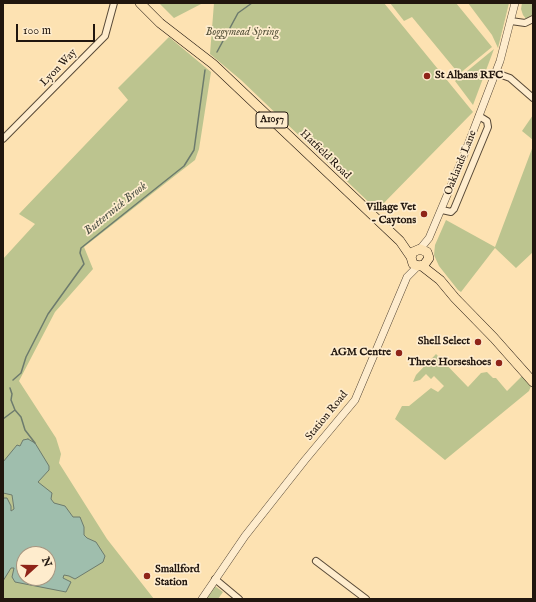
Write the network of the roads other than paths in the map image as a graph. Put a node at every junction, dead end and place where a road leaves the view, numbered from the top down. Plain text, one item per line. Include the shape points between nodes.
1 (114, 3) edge
2 (140, 3) edge
3 (515, 3) edge
4 (533, 19) edge
5 (511, 21) junction
6 (496, 73) junction
7 (533, 98) edge
8 (479, 116) junction
9 (3, 139) edge
10 (442, 210) junction
11 (430, 238) junction
12 (404, 245) junction
13 (419, 249) junction
14 (428, 256) junction
15 (416, 263) junction
16 (440, 280) junction
17 (533, 382) edge
18 (316, 560) dead end
19 (215, 579) junction
20 (202, 599) edge
21 (239, 599) edge
22 (366, 599) edge

1 - 9 street, Lyon Way via 105,36
2 - 12 main road, Hatfield Road / A1057 via 160,23 213,64
3 - 5 street, Oaklands Lane
4 - 5 street via 524,23
5 - 6 street, Oaklands Lane
6 - 7 street via 510,78
6 - 8 street, Oaklands Lane
8 - 10 street, Oaklands Lane
8 - 10 street, Oaklands Lane via 487,121 488,127 454,209 451,212
10 - 11 street, Oaklands Lane
11 - 13 street, Oaklands Lane
11 - 14 street, Oaklands Lane
12 - 13 main road, Hatfield Road / A1057
12 - 15 main road, Hatfield Road / A1057
13 - 14 main road via 425,250
13 - 15 main road via 413,252
14 - 15 main road via 427,264
14 - 16 main road, Hatfield Road / A1057
15 - 16 main road, Hatfield Road / A1057
15 - 19 street, Station Road via 355,400 305,460
16 - 17 main road, Hatfield Road / A1057
18 - 22 street
19 - 20 street, Station Road
19 - 21 street

